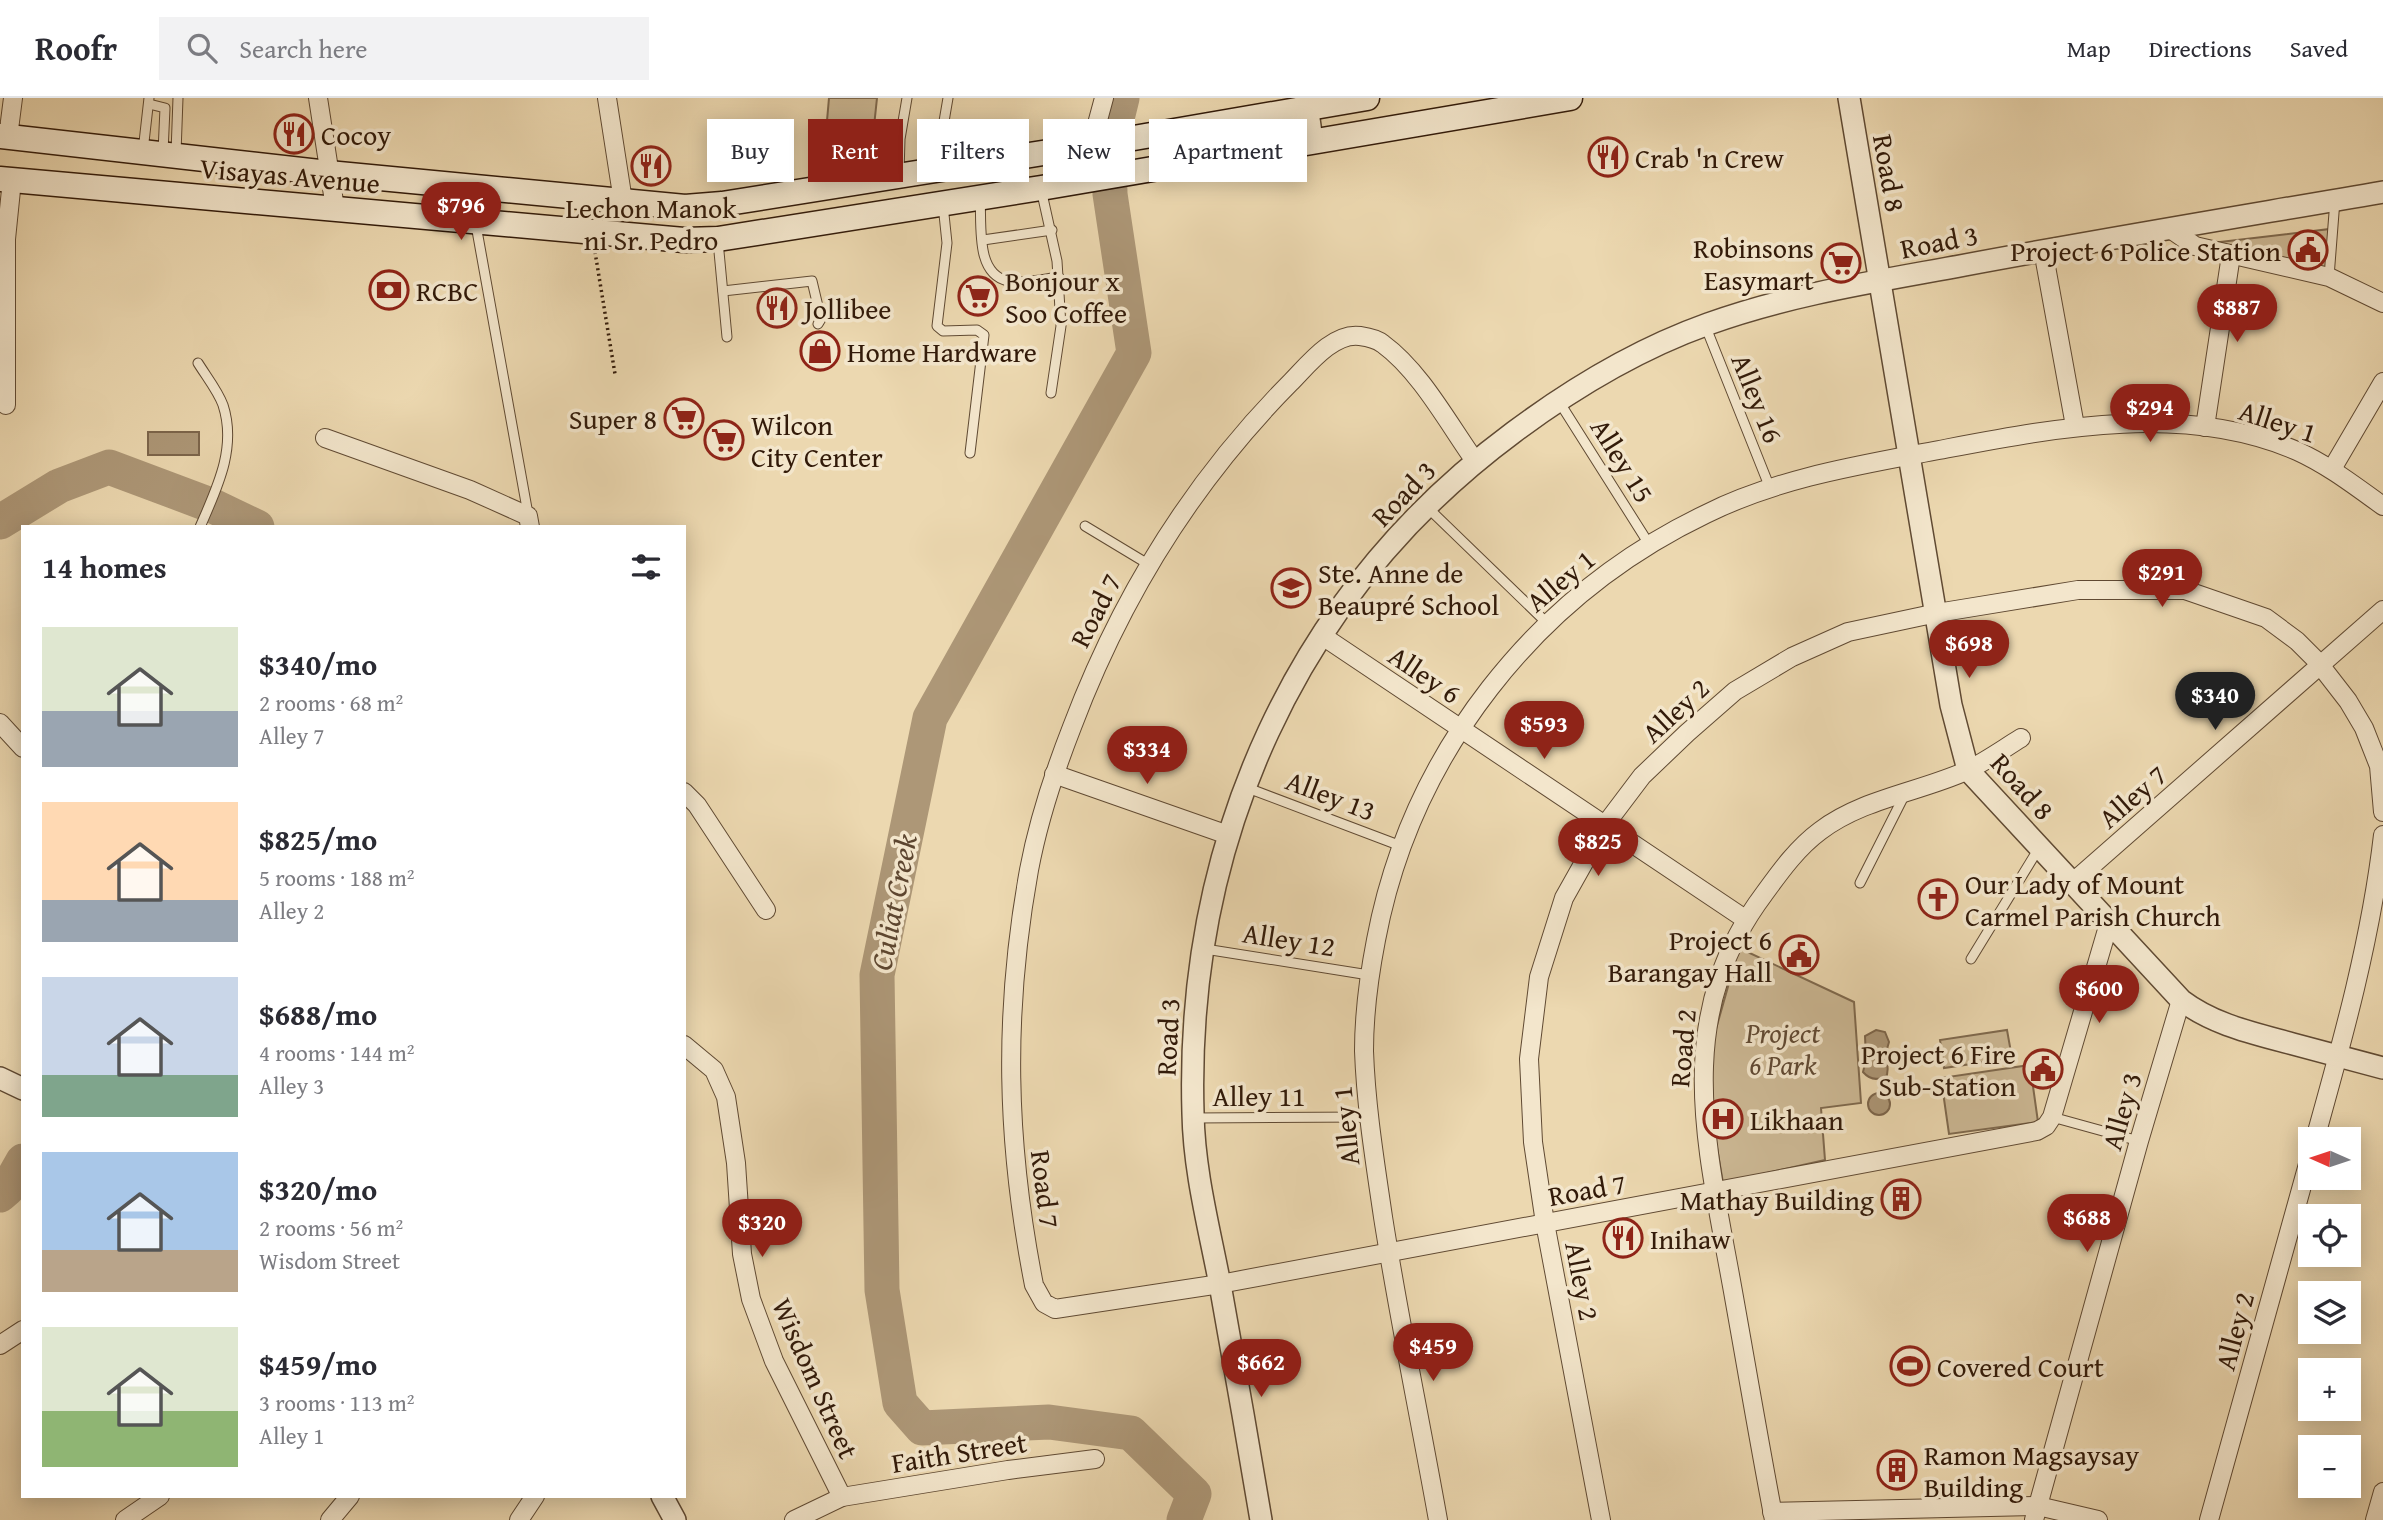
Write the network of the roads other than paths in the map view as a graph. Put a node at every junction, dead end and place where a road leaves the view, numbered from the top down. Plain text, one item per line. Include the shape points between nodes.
1 (13, 98) edge
2 (178, 98) edge
3 (318, 98) edge
4 (607, 98) edge
5 (906, 98) edge
6 (948, 98) edge
7 (1104, 98) edge
8 (1367, 98) edge
9 (1570, 98) edge
10 (1849, 98) edge
11 (149, 101) edge
12 (1307, 103) edge
13 (903, 119) edge
14 (944, 119) edge
15 (1099, 119) edge
16 (1243, 119) edge
17 (4, 137) edge
18 (1312, 140) junction
19 (1307, 141) edge
20 (42, 142) junction
21 (161, 153) junction
22 (1149, 169) edge
23 (328, 173) junction
24 (6, 180) edge
25 (39, 182) junction
26 (861, 182) edge
27 (1041, 188) junction
28 (2383, 192) edge
29 (980, 196) junction
30 (2335, 200) junction
31 (623, 201) junction
32 (943, 202) junction
33 (335, 208) junction
34 (475, 221) junction
35 (2169, 228) junction
36 (1052, 230) junction
37 (718, 239) junction
38 (983, 240) junction
39 (2043, 250) junction
40 (2231, 255) junction
41 (2329, 277) junction
42 (1059, 278) junction
43 (1880, 281) junction
44 (723, 291) junction
45 (2383, 303) edge
46 (818, 324) dead end
47 (1704, 325) junction
48 (727, 337) dead end
49 (198, 363) dead end
50 (2383, 383) edge
51 (1051, 393) dead end
52 (1558, 400) junction
53 (6, 405) dead end
54 (2075, 426) junction
55 (2205, 427) junction
56 (325, 438) dead end
57 (970, 453) dead end
58 (1909, 456) junction
59 (1475, 461) junction
60 (2332, 469) junction
61 (1770, 488) junction
62 (1426, 506) junction
63 (2383, 506) edge
64 (529, 521) edge
65 (201, 525) edge
66 (1085, 526) dead end
67 (1649, 544) junction
68 (1148, 564) junction
69 (2383, 610) edge
70 (1937, 613) junction
71 (1547, 623) junction
72 (1321, 635) junction
73 (2320, 666) junction
74 (0, 723) edge
75 (1460, 728) junction
76 (2021, 738) dead end
77 (21, 746) edge
78 (1968, 770) junction
79 (1054, 774) junction
80 (1244, 787) junction
81 (686, 794) edge
82 (1905, 794) junction
83 (2383, 812) edge
84 (1605, 825) junction
85 (1228, 835) junction
86 (2383, 835) edge
87 (1401, 846) junction
88 (2040, 847) junction
89 (1860, 883) dead end
90 (2072, 883) junction
91 (766, 910) dead end
92 (1745, 919) junction
93 (2109, 923) junction
94 (1201, 948) junction
95 (1971, 959) dead end
96 (1369, 975) junction
97 (2181, 1000) junction
98 (686, 1047) edge
99 (2338, 1056) junction
100 (2383, 1068) edge
101 (0, 1079) edge
102 (21, 1088) edge
103 (1368, 1117) junction
104 (2052, 1117) junction
105 (1193, 1118) junction
106 (2318, 1127) edge
107 (2138, 1141) junction
108 (2301, 1190) edge
109 (1715, 1192) junction
110 (1545, 1223) junction
111 (1389, 1254) junction
112 (1220, 1284) junction
113 (21, 1331) edge
114 (0, 1345) edge
115 (1095, 1459) dead end
116 (2383, 1492) edge
117 (842, 1497) junction
118 (157, 1498) edge
119 (348, 1498) edge
120 (534, 1498) edge
121 (663, 1498) edge
122 (2036, 1513) edge
123 (1883, 1515) edge
124 (1773, 1516) edge
125 (125, 1520) edge
126 (330, 1520) edge
127 (519, 1520) edge
128 (675, 1520) edge
129 (794, 1520) edge
130 (1261, 1520) edge
131 (1438, 1520) edge
132 (1601, 1520) edge
133 (2098, 1520) edge
134 (2209, 1520) edge
135 (2375, 1520) edge

1 - 17 street
2 - 21 lane
3 - 23 street
4 - 31 street
5 - 13 lane
6 - 14 lane
7 - 15 street
8 - 12 main road, Visayas Avenue
9 - 18 main road, Visayas Avenue
10 - 43 street, Road 8
11 - 21 lane
11 - 21 lane via 165,108
12 - 16 main road, Visayas Avenue
12 - 18 street
17 - 20 main road, Visayas Avenue
18 - 19 main road, Visayas Avenue
20 - 21 main road, Visayas Avenue
20 - 25 main road
21 - 23 main road, Visayas Avenue
22 - 27 main road, Visayas Avenue
23 - 31 main road, Visayas Avenue
23 - 33 street
24 - 25 main road, Visayas Avenue
24 - 53 street
25 - 33 main road, Visayas Avenue
26 - 31 main road, Visayas Avenue via 685,207
27 - 29 main road, Visayas Avenue
27 - 36 lane
28 - 30 street, Road 3
29 - 32 main road, Visayas Avenue
29 - 38 lane
30 - 35 street, Road 3
30 - 41 lane
32 - 37 main road, Visayas Avenue
32 - 57 lane via 947,243 937,326 943,331 977,330 984,335
33 - 34 main road, Visayas Avenue
34 - 37 main road, Visayas Avenue via 684,240
34 - 64 lane
35 - 39 street, Road 3
35 - 40 street via 2195,246
36 - 38 lane
36 - 42 lane
37 - 44 lane
38 - 42 lane via 990,272 1007,281
39 - 43 street, Road 3
39 - 54 street
40 - 41 street
40 - 55 street
41 - 45 street
42 - 51 lane via 1061,326
43 - 47 street, Road 3 via 1791,298
43 - 58 street, Road 8
44 - 46 lane via 812,281 821,319
44 - 48 lane
47 - 52 street, Road 3 via 1629,359
47 - 61 lane, Alley 16
49 - 65 lane via 223,404 229,443
50 - 60 street
52 - 59 street, Road 3
52 - 67 lane, Alley 15
54 - 55 street, Alley 1
54 - 58 street, Alley 1
55 - 60 street, Alley 1 via 2251,435
56 - 64 street via 470,490
58 - 61 street, Alley 1
58 - 70 street, Road 8
59 - 62 street, Road 3
59 - 68 street, Road 7 via 1410,369 1381,341 1349,336 1323,349 1258,415 1200,486
60 - 63 street, Alley 1
61 - 67 street, Alley 1 via 1708,512
62 - 71 lane
62 - 72 street, Road 3 via 1370,568
66 - 68 lane
67 - 71 street, Alley 1 via 1595,580
68 - 79 street, Road 7 via 1095,666
69 - 73 street, Alley 7
70 - 73 street, Alley 2 via 2078,590 2185,590 2266,618
70 - 78 street, Road 8 via 1951,705
70 - 84 street, Alley 2 via 1847,632 1792,657 1735,691 1642,776
71 - 75 street, Alley 1 via 1500,673
72 - 75 street, Alley 6
72 - 80 street, Road 3 via 1279,709
73 - 83 street, Alley 2 via 2364,728 2379,766
73 - 90 street, Alley 7
74 - 77 street
75 - 84 street, Alley 6
75 - 87 street, Alley 1 via 1427,785
76 - 78 street, Road 2
78 - 82 street, Road 2
78 - 88 street, Road 8
79 - 85 street
79 - 112 street, Road 7 via 1030,868 1015,964 1009,1061 1014,1157 1034,1285 1044,1303 1055,1309
80 - 85 street, Road 3
80 - 87 lane, Alley 13
81 - 91 street
82 - 89 lane
82 - 92 street, Road 2 via 1863,807 1820,831 1786,864
84 - 92 street, Alley 6
84 - 110 street, Alley 2 via 1564,898 1539,977 1529,1059 1533,1142
85 - 94 street, Road 3
86 - 99 street via 2378,882
87 - 96 street, Alley 1
88 - 90 street, Road 8
88 - 95 lane
90 - 93 street, Road 8
92 - 109 street, Road 2 via 1715,989 1704,1044 1704,1111
93 - 97 street, Road 8
93 - 104 street
94 - 96 lane, Alley 12
94 - 105 street, Road 3 via 1193,1033
96 - 103 street, Alley 1 via 1364,1046
97 - 99 street, Road 8 via 2210,1020
97 - 107 street, Alley 3
98 - 117 street, Wisdom Street via 714,1070 726,1097 751,1299 774,1361
99 - 100 street, Road 8
99 - 106 street
101 - 102 street
103 - 105 lane, Alley 11
103 - 111 street, Alley 1
104 - 107 lane
104 - 109 street, Road 7 via 2037,1131
105 - 112 street, Road 3 via 1202,1202
107 - 122 street, Alley 3
108 - 134 street, Alley 2
109 - 110 street, Road 7
109 - 124 street, Road 2
110 - 111 street, Road 7
110 - 132 street, Alley 2
111 - 112 street, Road 7
111 - 131 street, Alley 1
112 - 130 street, Road 3
113 - 114 street
115 - 117 street, Faith Street
116 - 135 street
117 - 129 street, Faith Street
118 - 125 street
119 - 126 street
120 - 127 street
121 - 128 street
122 - 123 street
122 - 133 street
123 - 124 street

